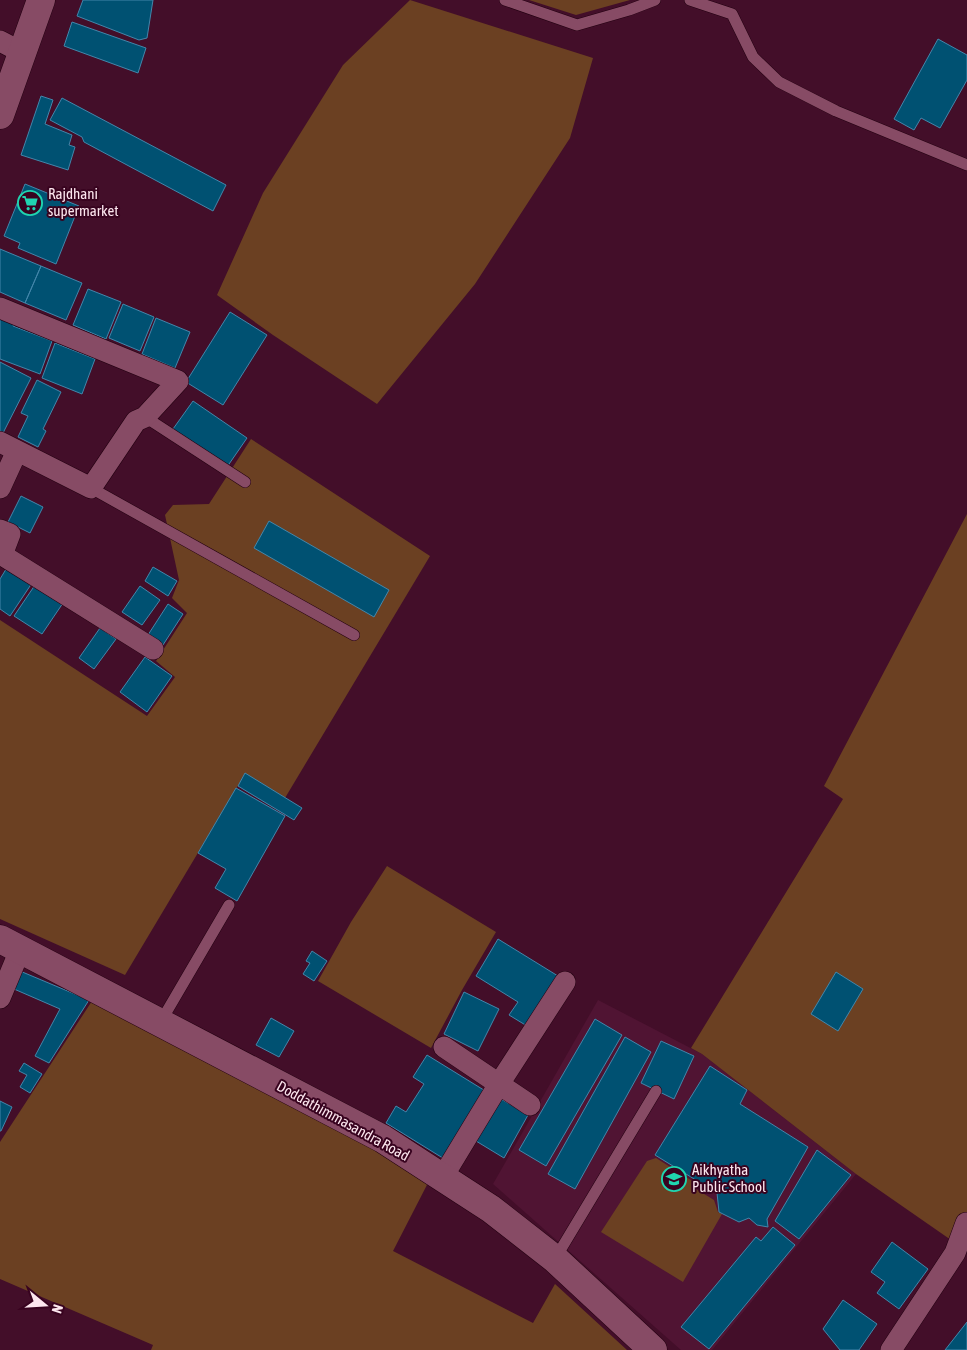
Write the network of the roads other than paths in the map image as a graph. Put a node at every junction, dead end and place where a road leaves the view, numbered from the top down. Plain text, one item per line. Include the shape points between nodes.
1 (41, 0) edge
2 (505, 0) edge
3 (655, 0) edge
4 (690, 0) edge
5 (12, 47) edge
6 (0, 115) edge
7 (967, 165) edge
8 (0, 308) edge
9 (145, 417) junction
10 (9, 446) edge
11 (245, 482) dead end
12 (0, 488) edge
13 (92, 488) junction
14 (0, 530) edge
15 (354, 635) dead end
16 (153, 649) dead end
17 (230, 905) dead end
18 (10, 944) edge
19 (565, 982) dead end
20 (0, 998) edge
21 (160, 1023) junction
22 (444, 1047) dead end
23 (499, 1084) junction
24 (656, 1091) dead end
25 (530, 1105) dead end
26 (442, 1178) junction
27 (966, 1223) edge
28 (555, 1259) junction
29 (653, 1350) edge
30 (892, 1350) edge

1 - 5 street
2 - 3 lane via 577,25
4 - 7 lane via 732,14 753,58 779,82 836,111
5 - 6 street
8 - 9 street via 178,381
9 - 11 lane
9 - 13 street via 136,421
10 - 12 street
10 - 13 street
13 - 15 lane
14 - 16 street via 10,534 2,555
17 - 21 lane
18 - 20 street
18 - 21 street, Doddathimmasandra Road
19 - 23 street
21 - 26 street, Doddathimmasandra Road via 383,1140
22 - 23 street
23 - 25 street
23 - 26 street
24 - 28 lane
26 - 28 street, Doddathimmasandra Road via 490,1209
27 - 30 street via 955,1253
28 - 29 street, Doddathimmasandra Road

